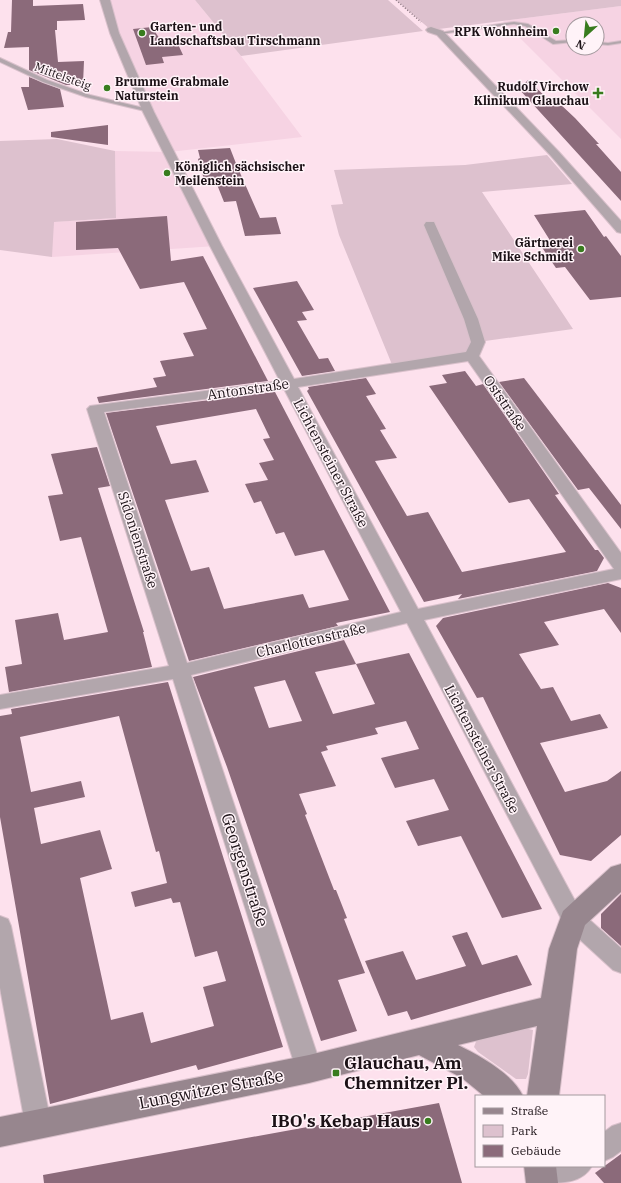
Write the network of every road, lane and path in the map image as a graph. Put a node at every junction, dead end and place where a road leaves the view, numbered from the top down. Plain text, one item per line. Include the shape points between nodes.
1 (105, 0) edge
2 (396, 0) edge
3 (435, 32) junction
4 (565, 42) edge
5 (621, 42) edge
6 (605, 44) edge
7 (0, 60) edge
8 (146, 109) junction
9 (430, 225) dead end
10 (621, 229) edge
11 (472, 356) junction
12 (290, 384) junction
13 (95, 409) joint
14 (621, 566) edge
15 (621, 573) edge
16 (412, 616) junction
17 (181, 672) junction
18 (0, 702) edge
19 (621, 875) edge
20 (573, 919) junction
21 (0, 926) edge
22 (621, 964) edge
23 (555, 1008) junction
24 (420, 1041) junction
25 (309, 1069) junction
26 (507, 1095) edge
27 (543, 1095) edge
28 (38, 1124) junction
29 (0, 1132) edge
30 (621, 1135) edge
31 (605, 1147) edge
32 (540, 1167) edge
33 (578, 1167) edge
34 (542, 1183) edge
35 (556, 1183) edge

1 - 8 street, Lichtensteiner Straße via 107,16
2 - 3 path
3 - 4 lane via 514,24 526,26 555,43
3 - 10 street via 555,154
5 - 6 lane
7 - 8 lane, Mittelsteig via 45,81 88,96
8 - 12 street, Lichtensteiner Straße
9 - 11 street via 471,319 478,342
11 - 12 street, Antonstraße
11 - 14 street, Oststraße
12 - 13 street, Antonstraße
12 - 16 street, Lichtensteiner Straße
13 - 17 street, Sidonienstraße
15 - 16 street, Charlottenstraße
16 - 17 street, Charlottenstraße
16 - 20 street, Lichtensteiner Straße
17 - 18 street, Charlottenstraße
17 - 25 street, Georgenstraße
19 - 20 street
20 - 22 street, Lichtensteiner Straße
20 - 23 street via 563,949
21 - 28 street
23 - 24 street, Lungwitzer Straße
23 - 27 street
24 - 25 street, Lungwitzer Straße
24 - 26 street via 473,1068
25 - 28 street, Lungwitzer Straße
28 - 29 street, Lungwitzer Straße
30 - 31 street
32 - 34 street
33 - 35 street

